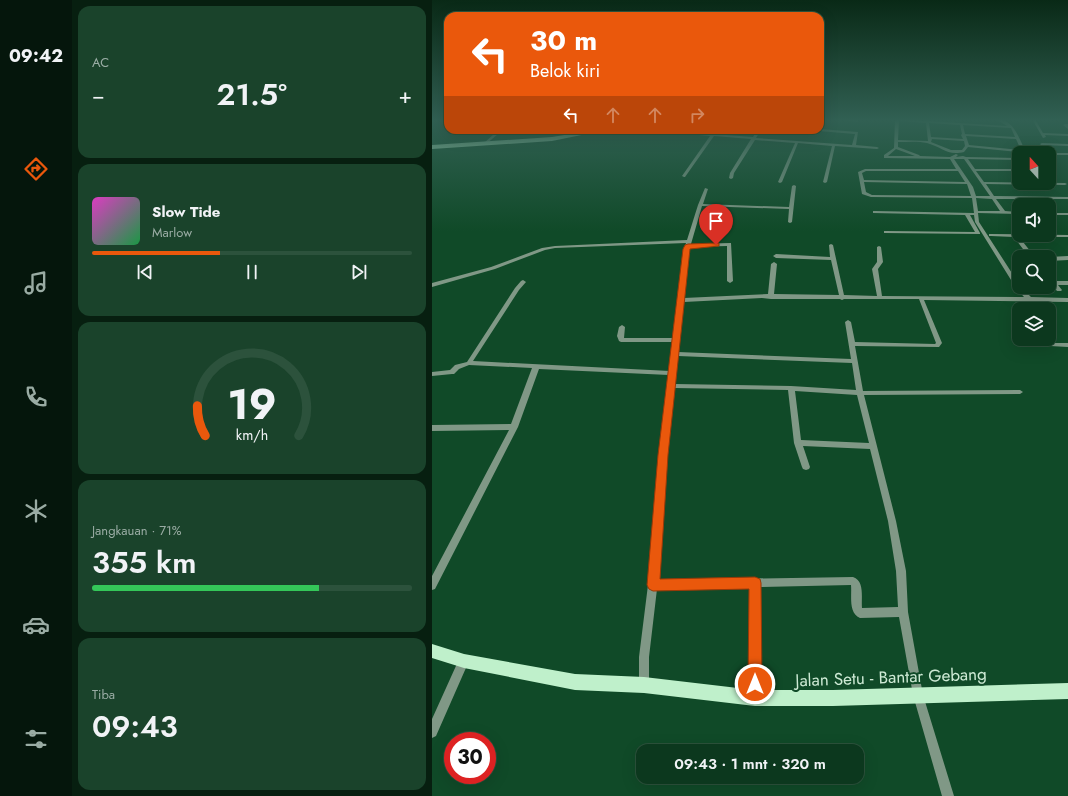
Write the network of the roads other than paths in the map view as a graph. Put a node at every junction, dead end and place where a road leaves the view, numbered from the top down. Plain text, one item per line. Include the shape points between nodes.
1 (698, 156) edge
2 (744, 156) edge
3 (792, 156) edge
4 (831, 156) edge
5 (885, 156) edge
6 (917, 156) edge
7 (960, 156) edge
8 (922, 158) junction
9 (951, 158) junction
10 (965, 158) junction
11 (1012, 159) edge
12 (959, 170) junction
13 (974, 170) junction
14 (1012, 170) edge
15 (684, 176) dead end
16 (731, 178) dead end
17 (862, 181) junction
18 (780, 182) dead end
19 (824, 182) dead end
20 (968, 183) junction
21 (984, 183) junction
22 (1065, 184) dead end
23 (794, 186) dead end
24 (706, 189) dead end
25 (974, 197) junction
26 (993, 197) junction
27 (1068, 198) edge
28 (700, 205) junction
29 (792, 208) junction
30 (875, 212) dead end
31 (976, 213) junction
32 (1004, 213) junction
33 (1012, 213) edge
34 (967, 214) junction
35 (1056, 214) edge
36 (1068, 214) edge
37 (790, 222) dead end
38 (886, 232) dead end
39 (992, 235) dead end
40 (1012, 235) edge
41 (1056, 236) edge
42 (1068, 236) edge
43 (1020, 242) edge
44 (688, 243) junction
45 (831, 245) dead end
46 (879, 247) dead end
47 (1027, 250) edge
48 (776, 256) dead end
49 (1068, 258) edge
50 (833, 259) junction
51 (1056, 259) edge
52 (774, 264) dead end
53 (730, 280) dead end
54 (523, 282) dead end
55 (1056, 283) edge
56 (1068, 283) edge
57 (432, 286) edge
58 (1056, 286) edge
59 (1059, 290) dead end
60 (771, 296) junction
61 (842, 298) junction
62 (880, 298) junction
63 (921, 298) junction
64 (1029, 299) junction
65 (680, 300) junction
66 (1068, 300) edge
67 (848, 322) dead end
68 (622, 327) dead end
69 (676, 341) junction
70 (635, 344) dead end
71 (852, 344) junction
72 (1056, 345) edge
73 (1068, 345) edge
74 (674, 354) junction
75 (854, 361) junction
76 (469, 363) junction
77 (536, 366) junction
78 (672, 373) junction
79 (432, 374) edge
80 (670, 386) junction
81 (791, 388) junction
82 (1020, 392) dead end
83 (860, 393) junction
84 (432, 428) edge
85 (514, 428) junction
86 (798, 443) junction
87 (873, 446) junction
88 (806, 467) dead end
89 (755, 583) junction
90 (653, 585) junction
91 (432, 586) edge
92 (903, 612) junction
93 (432, 651) edge
94 (464, 662) junction
95 (644, 685) junction
96 (1068, 691) edge
97 (918, 695) junction
98 (755, 698) junction
99 (432, 732) edge
100 (948, 796) edge

1 - 15 street
2 - 16 street
3 - 18 street
4 - 19 street
5 - 8 street
6 - 8 street
7 - 10 street
8 - 9 street
9 - 10 street
9 - 12 street
10 - 11 street
10 - 13 street
12 - 17 street via 866,170 860,172
12 - 20 street
13 - 14 street
13 - 21 street
17 - 20 street
17 - 25 street via 864,193 871,196
20 - 25 street
21 - 22 street
21 - 26 street
23 - 29 street
24 - 28 street
25 - 26 street
25 - 31 street
26 - 27 street
26 - 32 street
28 - 29 street
28 - 44 street
29 - 37 street
30 - 34 street
31 - 32 street
31 - 34 street
31 - 64 street via 977,222 1019,288
32 - 33 street
34 - 38 street via 978,233
35 - 36 street
39 - 40 street
41 - 42 street
43 - 47 street
44 - 53 street via 729,244
44 - 57 street via 555,247
44 - 65 street
45 - 50 street
46 - 62 street via 880,262 875,269
48 - 50 street
49 - 51 street
50 - 61 street
52 - 60 street
54 - 76 street
55 - 56 street
58 - 59 street
60 - 61 street
60 - 65 street
61 - 62 street
62 - 63 street
63 - 64 street
63 - 71 street via 939,342 937,346
64 - 66 street
65 - 69 street
67 - 71 street
68 - 69 street via 621,340
69 - 70 street
69 - 74 street
71 - 75 street
72 - 73 street
74 - 75 street
74 - 78 street
75 - 83 street
76 - 77 street
76 - 79 street via 460,365 452,372
77 - 78 street
77 - 85 street
78 - 80 street
80 - 81 street
80 - 90 street
81 - 83 street
81 - 86 street
82 - 83 street
83 - 87 street
84 - 85 street
85 - 91 street
86 - 87 street
86 - 88 street
87 - 92 street via 892,521 901,571
89 - 90 street
89 - 92 street via 852,580 856,584 857,610 860,612
89 - 98 street
90 - 95 street via 644,657
92 - 97 street
93 - 94 main road, Jalan Setu - Bantar Gebang
94 - 95 main road, Jalan Setu - Bantar Gebang via 575,682
94 - 99 street
95 - 98 main road, Jalan Setu - Bantar Gebang
96 - 97 main road, Jalan Setu - Bantar Gebang
97 - 98 main road, Jalan Setu - Bantar Gebang
97 - 100 street

